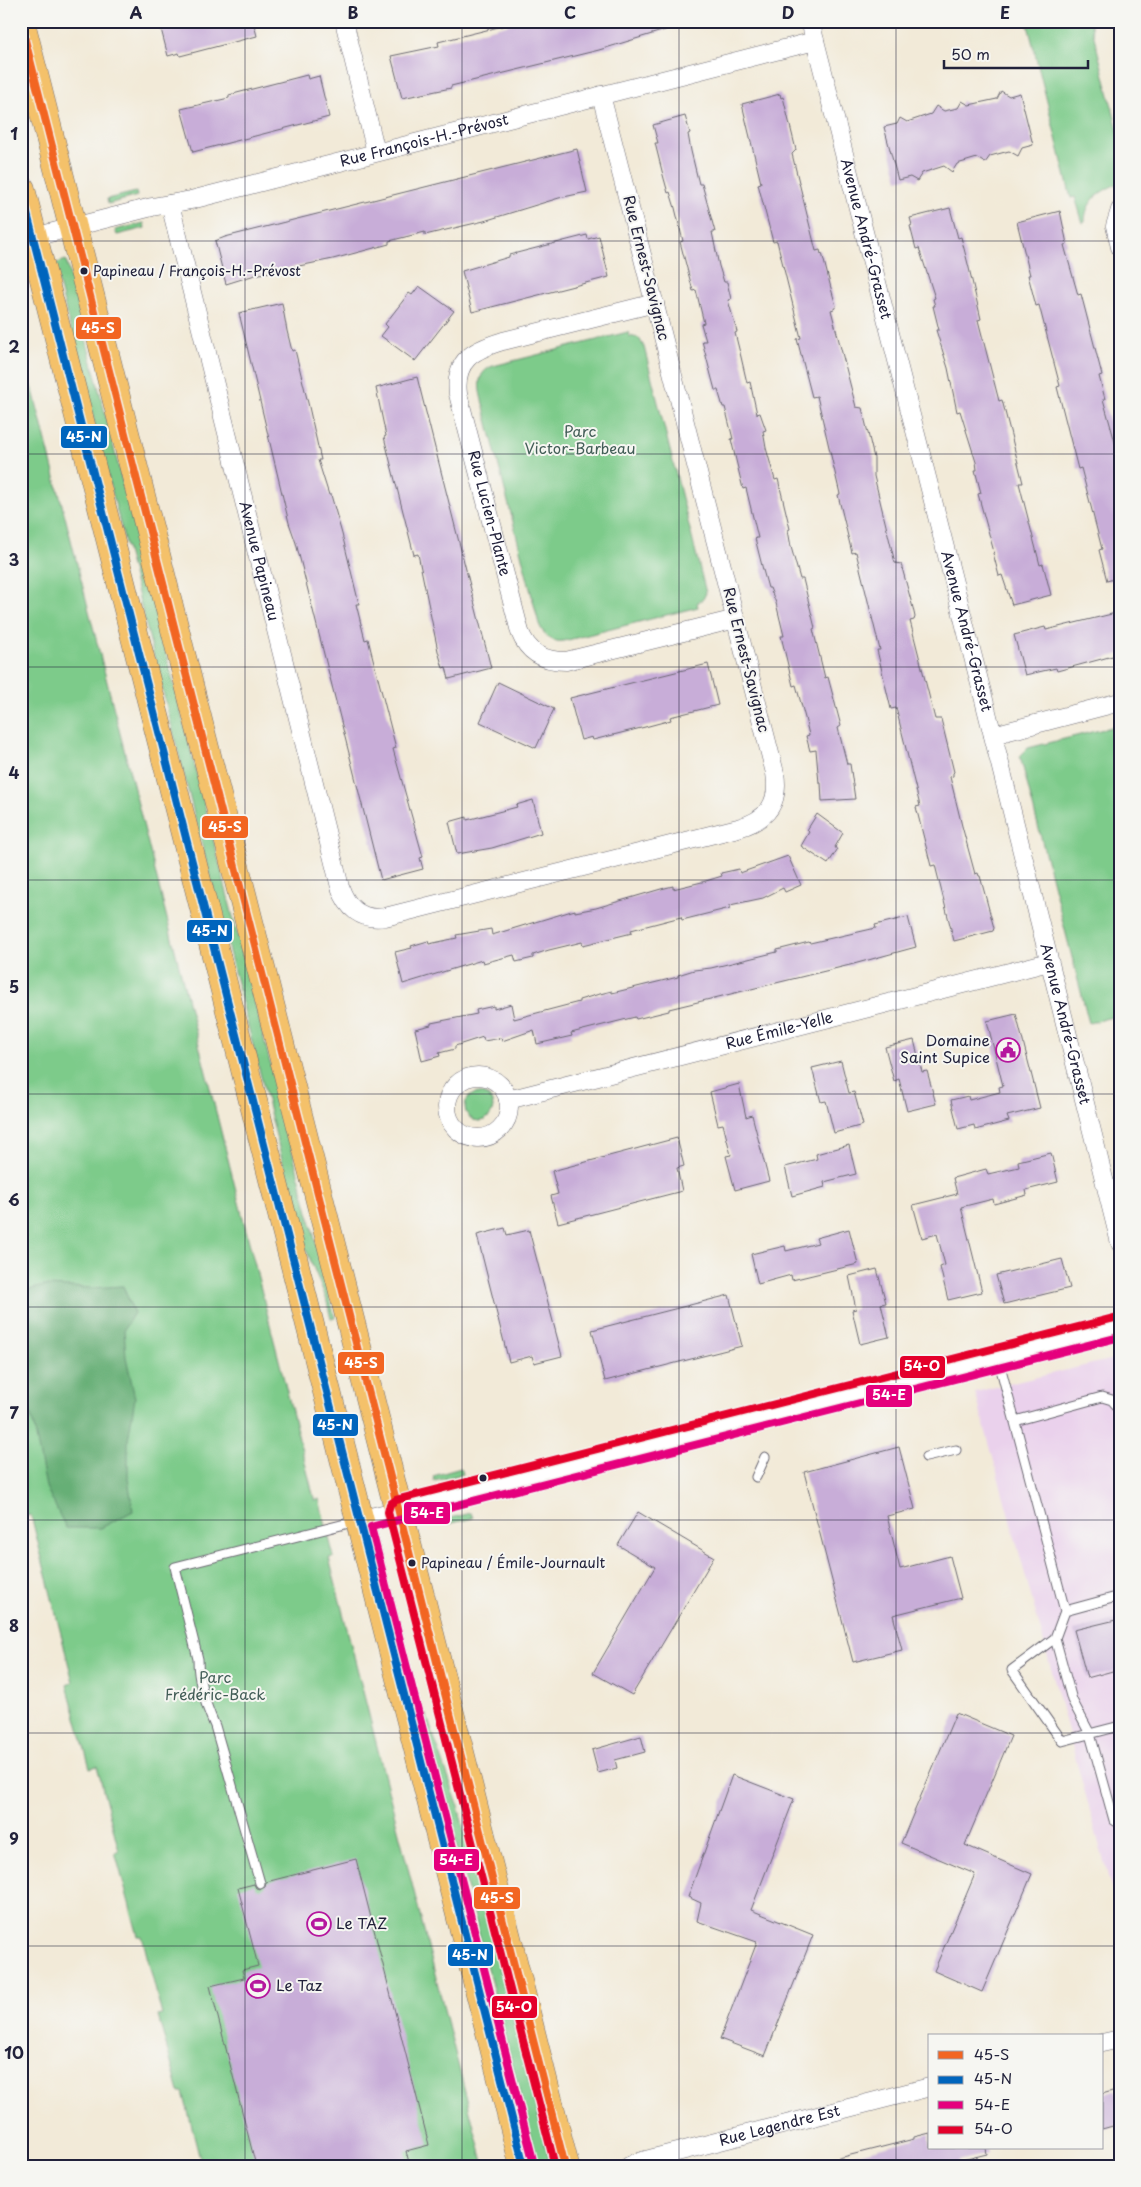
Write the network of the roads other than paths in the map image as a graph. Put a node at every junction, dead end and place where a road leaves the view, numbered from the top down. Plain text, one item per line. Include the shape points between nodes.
1 (344, 21) edge
2 (810, 21) edge
3 (21, 23) edge
4 (815, 41) junction
5 (601, 95) junction
6 (376, 152) junction
7 (21, 188) edge
8 (170, 204) junction
9 (1120, 210) edge
10 (72, 227) junction
11 (34, 237) junction
12 (1120, 247) edge
13 (655, 303) junction
14 (736, 619) junction
15 (1120, 702) edge
16 (992, 735) junction
17 (358, 913) joint
18 (1049, 962) junction
19 (508, 1100) dead end
20 (1120, 1243) edge
21 (1120, 1327) edge
22 (998, 1358) junction
23 (1120, 1416) edge
24 (1015, 1421) junction
25 (956, 1450) dead end
26 (765, 1457) dead end
27 (926, 1457) dead end
28 (756, 1477) dead end
29 (398, 1510) junction
30 (359, 1520) junction
31 (1120, 1596) edge
32 (1065, 1610) junction
33 (1054, 1638) junction
34 (1120, 1726) edge
35 (1090, 1734) junction
36 (1120, 1824) edge
37 (260, 1883) dead end
38 (1120, 2039) edge
39 (1104, 2043) edge
40 (928, 2088) edge
41 (524, 2166) edge
42 (565, 2166) edge
43 (629, 2166) edge

1 - 6 street
2 - 4 street, Avenue André-Grasset
3 - 10 main road
4 - 5 street, Rue François-H.-Prévost
4 - 16 street, Avenue André-Grasset
5 - 6 street, Rue François-H.-Prévost
5 - 13 street, Rue Ernest-Savignac
6 - 8 street, Rue François-H.-Prévost
7 - 11 main road
8 - 10 street, Rue François-H.-Prévost
8 - 17 street, Avenue Papineau via 340,886 348,904
9 - 12 street via 1115,226
10 - 11 street, Rue François-H.-Prévost
10 - 29 main road
11 - 30 main road
13 - 14 street, Rue Ernest-Savignac
13 - 14 street, Rue Lucien-Plante via 480,349 468,358 458,374 462,413 520,632 535,653 547,659 566,661
14 - 17 street, Rue Ernest-Savignac via 776,782 774,801 763,817 738,828 385,917 373,918
15 - 16 street
16 - 18 street, Avenue André-Grasset
18 - 19 street, Rue Émile-Yelle
18 - 20 street, Avenue André-Grasset
21 - 22 street
22 - 24 lane
22 - 29 street
23 - 24 lane via 1112,1400 1102,1397
24 - 32 lane
25 - 27 lane
26 - 28 lane
29 - 30 street
29 - 42 main road
30 - 37 lane via 175,1568 198,1670
30 - 41 main road
31 - 32 lane
32 - 33 lane
33 - 35 lane via 1072,1700
33 - 35 lane via 1012,1670 1062,1741
34 - 35 lane
35 - 36 lane via 1114,1820
38 - 39 street
40 - 43 street, Rue Legendre Est

